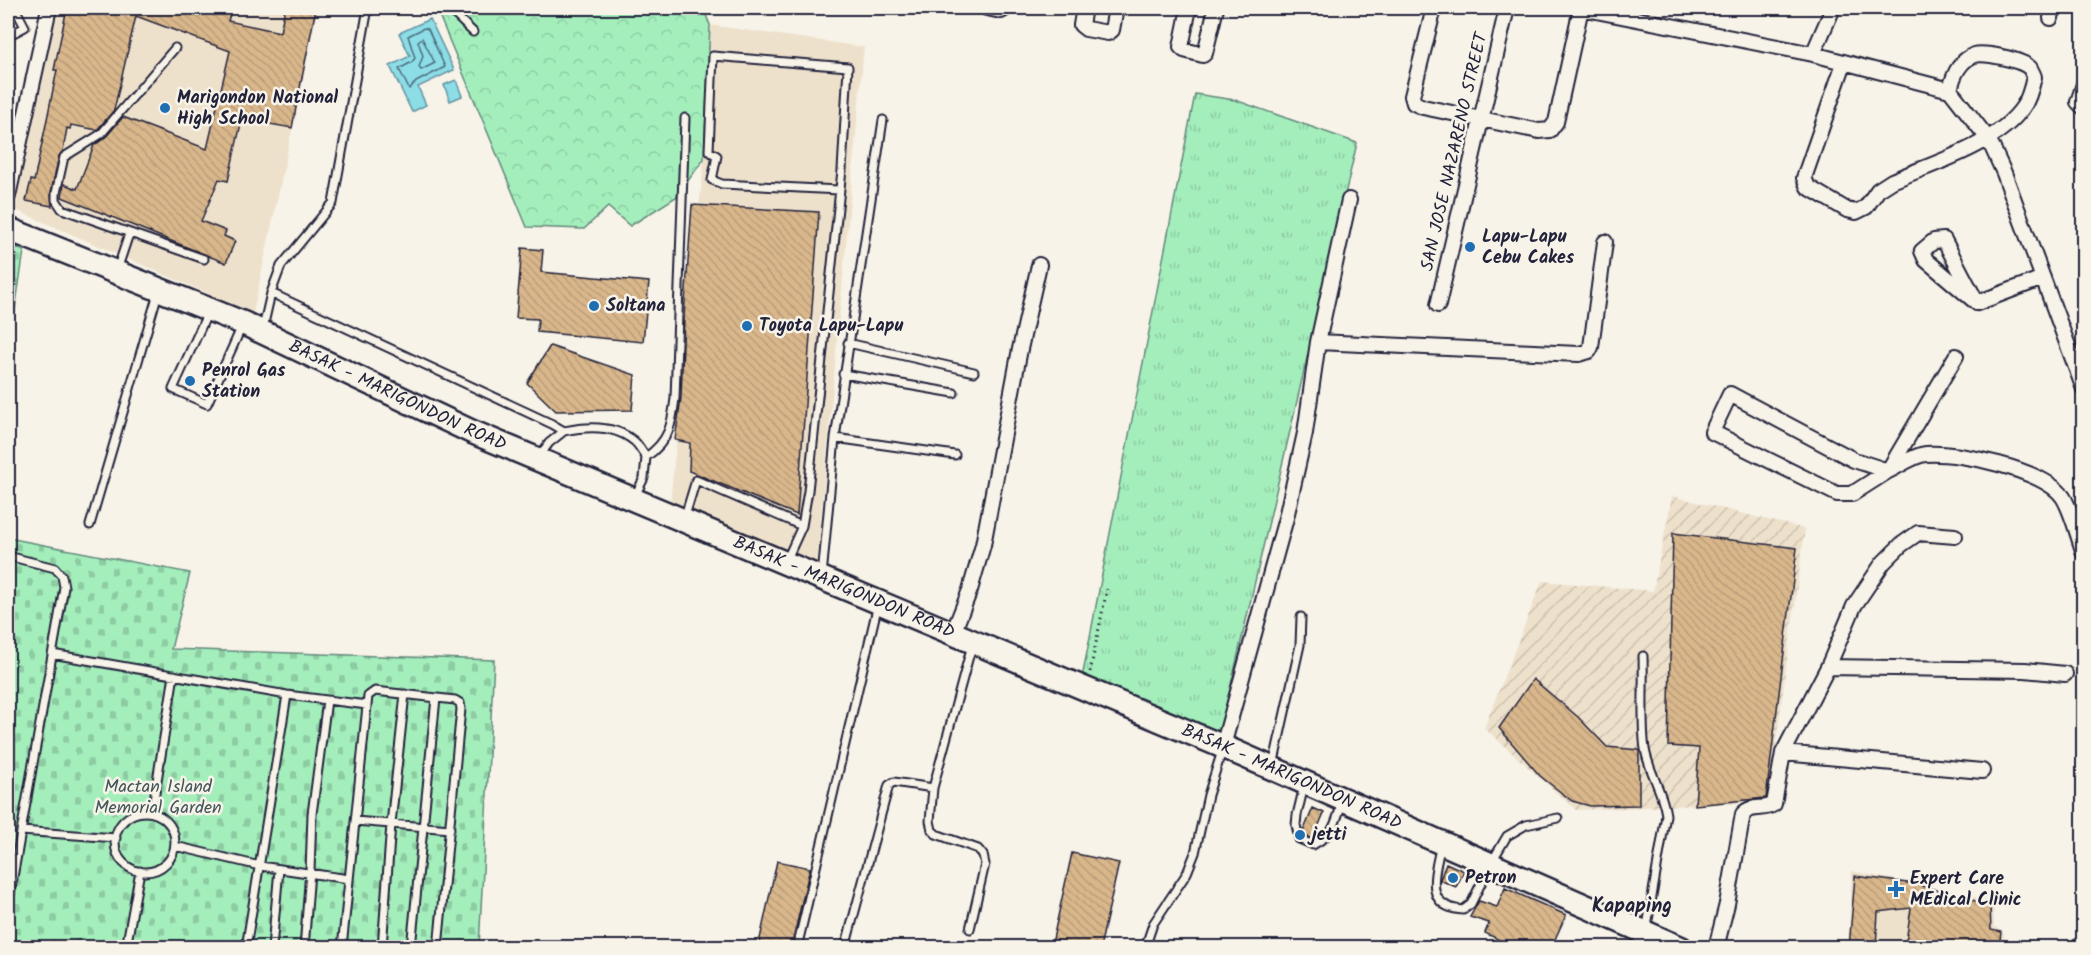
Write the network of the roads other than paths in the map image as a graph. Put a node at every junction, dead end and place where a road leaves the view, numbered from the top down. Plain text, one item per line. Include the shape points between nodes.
1 (15, 8) edge
2 (49, 8) edge
3 (368, 8) edge
4 (448, 8) edge
5 (987, 8) edge
6 (1006, 8) edge
7 (1084, 8) edge
8 (1116, 8) edge
9 (1189, 8) edge
10 (1216, 8) edge
11 (1434, 8) edge
12 (1507, 8) edge
13 (1581, 8) edge
14 (1833, 8) edge
15 (1633, 13) edge
16 (473, 32) dead end
17 (8, 36) edge
18 (175, 48) dead end
19 (1813, 54) junction
20 (1844, 63) junction
21 (2084, 84) edge
22 (1950, 90) junction
23 (2084, 108) edge
24 (685, 118) dead end
25 (1480, 119) junction
26 (883, 120) dead end
27 (1989, 140) junction
28 (839, 190) junction
29 (8, 196) edge
30 (1349, 200) dead end
31 (8, 229) edge
32 (129, 234) junction
33 (1605, 242) dead end
34 (204, 260) dead end
35 (1039, 265) dead end
36 (116, 272) junction
37 (2043, 278) junction
38 (158, 290) junction
39 (271, 292) junction
40 (1977, 303) junction
41 (1438, 305) dead end
42 (209, 309) junction
43 (252, 328) junction
44 (1318, 342) junction
45 (848, 343) junction
46 (1956, 356) dead end
47 (974, 372) dead end
48 (843, 374) junction
49 (2084, 389) edge
50 (954, 393) dead end
51 (564, 431) junction
52 (835, 438) junction
53 (955, 455) dead end
54 (646, 457) junction
55 (538, 459) junction
56 (1888, 471) junction
57 (634, 499) junction
58 (683, 520) junction
59 (90, 525) dead end
60 (802, 526) junction
61 (1954, 536) dead end
62 (2084, 553) edge
63 (8, 556) edge
64 (786, 562) junction
65 (822, 578) junction
66 (879, 602) junction
67 (1302, 617) dead end
68 (953, 633) junction
69 (974, 641) junction
70 (52, 654) junction
71 (1643, 656) dead end
72 (1828, 667) junction
73 (2065, 674) dead end
74 (174, 675) junction
75 (405, 694) junction
76 (287, 695) junction
77 (436, 698) junction
78 (327, 700) junction
79 (367, 705) junction
80 (1223, 746) junction
81 (1783, 753) junction
82 (1272, 769) junction
83 (1982, 771) dead end
84 (1305, 782) junction
85 (933, 788) junction
86 (1344, 798) junction
87 (152, 813) junction
88 (1558, 818) dead end
89 (355, 821) junction
90 (391, 824) junction
91 (423, 826) junction
92 (450, 829) junction
93 (21, 831) junction
94 (116, 838) junction
95 (1442, 841) junction
96 (175, 846) junction
97 (1491, 863) junction
98 (260, 866) junction
99 (279, 869) junction
100 (140, 871) junction
101 (310, 872) junction
102 (349, 879) junction
103 (8, 906) edge
104 (970, 929) dead end
105 (1639, 940) edge
106 (126, 948) edge
107 (246, 948) edge
108 (272, 948) edge
109 (304, 948) edge
110 (342, 948) edge
111 (382, 948) edge
112 (411, 948) edge
113 (438, 948) edge
114 (797, 948) edge
115 (845, 948) edge
116 (1145, 948) edge
117 (1681, 948) edge
118 (1716, 948) edge

1 - 17 lane via 25,27
2 - 29 street
3 - 39 lane via 333,203 281,266
4 - 16 lane
5 - 6 street
7 - 8 street via 1081,25 1108,33
9 - 10 street via 1181,47 1203,55
11 - 25 street via 1412,96 1414,103
12 - 25 street, SAN JOSE NAZARENO STREET
13 - 15 street
13 - 25 street via 1556,122 1550,130
14 - 19 street
15 - 19 street
18 - 32 lane via 101,134 64,157 56,193 62,208
19 - 20 street
20 - 22 street
20 - 27 street via 1804,178 1808,187 1847,210 1856,212 1866,207 1878,190 1892,181
21 - 23 street via 2078,102
22 - 27 street
22 - 27 street via 1954,73 1974,55 2006,58 2030,68 2034,76 2025,106
24 - 54 lane via 673,419 667,436
25 - 41 street, SAN JOSE NAZARENO STREET
26 - 45 lane
27 - 37 street
28 - 28 lane via 848,67 713,56 710,151 717,156 712,180 722,184
28 - 60 lane
30 - 44 street
31 - 36 main road, BASAK - MARIGONDON ROAD
32 - 34 lane
32 - 36 lane
33 - 44 street via 1591,348 1586,353
35 - 68 street via 983,545
36 - 38 main road, BASAK - MARIGONDON ROAD
37 - 40 street
37 - 49 street
38 - 42 main road, BASAK - MARIGONDON ROAD
38 - 59 lane
39 - 43 lane
39 - 51 lane
40 - 40 street via 1944,240 1934,241 1922,251 1926,260
42 - 43 main road, BASAK - MARIGONDON ROAD
42 - 43 lane via 173,389 207,404
43 - 55 main road, BASAK - MARIGONDON ROAD
44 - 80 street via 1305,433 1286,518
45 - 47 lane
45 - 48 lane
46 - 56 street
48 - 50 lane
48 - 52 lane
51 - 54 lane via 597,427 620,432 635,442
51 - 55 lane
52 - 53 lane
52 - 65 lane
54 - 57 lane via 644,478
55 - 57 main road, BASAK - MARIGONDON ROAD
56 - 56 street via 1854,460 1730,394 1712,432 1837,494 1852,494
56 - 62 street via 1923,454 1950,453 2038,478 2055,487 2064,498
57 - 58 main road, BASAK - MARIGONDON ROAD
58 - 60 lane via 696,480
58 - 64 main road, BASAK - MARIGONDON ROAD
60 - 64 lane
61 - 72 street via 1918,533 1883,563 1854,606
63 - 70 lane via 56,568 62,576 64,586
64 - 65 main road, BASAK - MARIGONDON ROAD
65 - 66 main road, BASAK - MARIGONDON ROAD
66 - 68 main road, BASAK - MARIGONDON ROAD
66 - 114 lane
67 - 82 lane via 1300,645
68 - 69 main road, BASAK - MARIGONDON ROAD
69 - 80 main road, BASAK - MARIGONDON ROAD
69 - 85 lane
70 - 74 lane
70 - 93 lane
71 - 105 lane via 1644,747 1664,799 1666,815
72 - 73 street
72 - 81 street
74 - 76 lane
74 - 87 lane
75 - 77 lane
75 - 79 lane via 375,691 368,696
75 - 90 lane
76 - 78 lane
76 - 98 lane
77 - 91 lane
77 - 92 lane via 455,700 462,710
78 - 79 lane
78 - 101 lane via 312,814
79 - 89 lane
80 - 82 main road, BASAK - MARIGONDON ROAD
80 - 116 lane via 1195,853 1187,873 1153,924
81 - 83 street
81 - 118 street via 1774,804 1750,808 1743,814
82 - 84 main road, BASAK - MARIGONDON ROAD
84 - 86 main road, BASAK - MARIGONDON ROAD
84 - 86 lane via 1296,825 1299,839 1313,846 1327,838
85 - 104 lane via 932,830 978,849 983,855 985,864
85 - 115 lane via 894,782 889,785
86 - 95 main road, BASAK - MARIGONDON ROAD
87 - 94 lane via 128,817
87 - 96 lane via 170,825
88 - 97 lane via 1526,825 1506,836
89 - 90 lane
89 - 102 lane
90 - 91 lane
90 - 111 lane
91 - 92 lane
91 - 112 lane
92 - 113 lane
93 - 94 lane
93 - 103 lane
94 - 100 lane via 121,859
95 - 97 main road, BASAK - MARIGONDON ROAD
95 - 97 lane via 1433,884 1436,896 1450,906 1463,910 1470,904
96 - 98 lane
96 - 100 lane via 163,866
97 - 105 main road, BASAK - MARIGONDON ROAD
98 - 99 lane
98 - 107 lane
99 - 101 lane
99 - 108 lane
100 - 106 lane
101 - 102 lane
101 - 109 lane
102 - 110 lane
105 - 117 main road, BASAK - MARIGONDON ROAD

